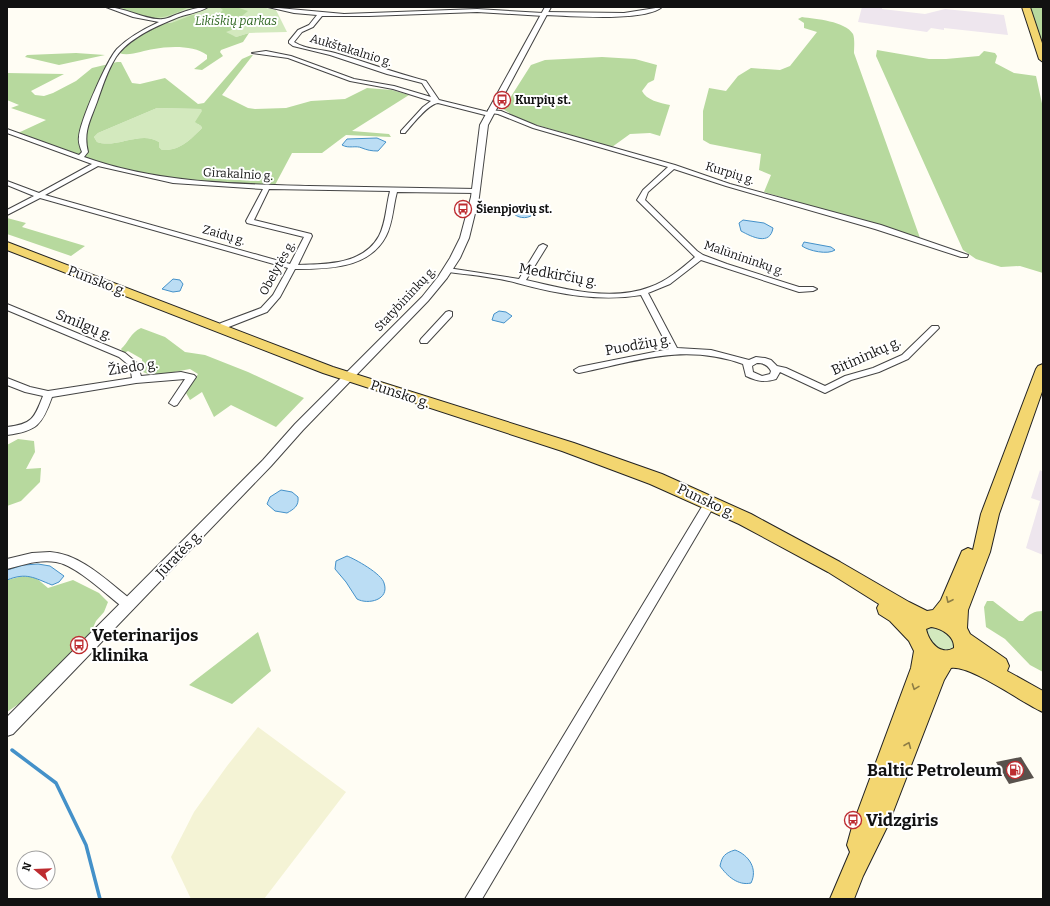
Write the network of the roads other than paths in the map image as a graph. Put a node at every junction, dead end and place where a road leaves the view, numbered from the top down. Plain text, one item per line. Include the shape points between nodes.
1 (108, 7) edge
2 (206, 7) edge
3 (270, 7) edge
4 (548, 7) edge
5 (1026, 7) edge
6 (660, 8) edge
7 (321, 14) junction
8 (544, 14) junction
9 (164, 21) junction
10 (255, 53) dead end
11 (1043, 59) edge
12 (436, 102) junction
13 (489, 112) junction
14 (7, 131) edge
15 (403, 132) dead end
16 (80, 158) junction
17 (97, 164) junction
18 (673, 166) junction
19 (7, 183) edge
20 (268, 187) junction
21 (394, 189) junction
22 (476, 191) junction
23 (38, 195) junction
24 (7, 213) edge
25 (7, 246) edge
26 (543, 246) dead end
27 (964, 255) dead end
28 (700, 257) junction
29 (292, 267) junction
30 (448, 270) junction
31 (521, 282) junction
32 (813, 289) dead end
33 (643, 292) junction
34 (7, 307) edge
35 (449, 314) dead end
36 (218, 328) junction
37 (935, 328) dead end
38 (424, 341) dead end
39 (674, 351) junction
40 (749, 363) junction
41 (775, 368) junction
42 (1043, 369) edge
43 (579, 370) dead end
44 (348, 377) junction
45 (136, 380) junction
46 (7, 381) edge
47 (48, 394) junction
48 (174, 403) dead end
49 (7, 431) edge
50 (710, 503) junction
51 (990, 514) junction
52 (7, 564) edge
53 (129, 605) junction
54 (925, 630) junction
55 (956, 647) junction
56 (1043, 692) edge
57 (1043, 702) edge
58 (7, 728) edge
59 (853, 870) junction
60 (473, 899) edge
61 (842, 899) edge

1 - 9 street
2 - 9 street
3 - 7 street
4 - 8 street, Statybininkų g.
5 - 11 main road
6 - 8 street via 612,14
7 - 8 street via 477,11
7 - 12 street, Aukštakalnio g. via 311,26 300,30 291,42 402,78 424,82
8 - 13 street, Statybininkų g.
9 - 16 street via 137,37 113,57 84,129 82,137 85,152
10 - 12 street, Aukštakalnio g. via 268,53 316,65 346,78 393,88
12 - 13 street, Aukštakalnio g.
12 - 15 street via 425,108
13 - 18 street, Kurpių g. via 506,114 535,127
13 - 22 street, Statybininkų g. via 484,125
14 - 16 street, Girakalnio g.
16 - 17 street, Girakalnio g.
17 - 20 street, Girakalnio g. via 172,181
17 - 23 street
18 - 27 street, Kurpių g. via 728,185 878,227
18 - 28 street, Malūnininkų g. via 645,191 641,200
19 - 23 street, Zaidų g.
20 - 21 street, Girakalnio g.
20 - 29 street, Obelytės g. via 250,221 308,236
21 - 22 street, Girakalnio g.
21 - 29 street, Zaidų g. via 382,236 375,247 350,262
22 - 30 street, Statybininkų g. via 469,228
23 - 24 street
23 - 29 street, Zaidų g.
25 - 36 main road, Punsko g.
26 - 31 street
28 - 32 street, Malūnininkų g. via 799,290
28 - 33 street, Medkirčių g. via 679,276
29 - 36 street, Obelytės g. via 271,304 252,315 227,322
30 - 31 street, Medkirčių g.
30 - 44 street, Statybininkų g. via 429,294
31 - 33 street, Medkirčių g. via 559,291 595,295
33 - 39 street via 660,320
34 - 45 street, Smilgų g. via 122,354 137,368
35 - 38 street
36 - 44 main road, Punsko g.
37 - 41 street, Bitininkų g. via 905,357 876,370 848,378 825,390
39 - 40 street, Puodžių g. via 724,356
39 - 43 street, Puodžių g.
40 - 41 street via 756,360 765,361
40 - 41 street via 746,368 749,374 761,379 773,377
42 - 51 main road
44 - 50 main road, Punsko g. via 575,450 656,479
44 - 53 street, Jūratės g.
45 - 47 street, Žiedo g.
45 - 48 street, Žiedo g. via 181,375 191,378
46 - 47 street, Žiedo g. via 28,390
47 - 49 street via 39,419 34,424
50 - 54 main road, Punsko g. via 791,544 897,615
50 - 60 street
51 -> 54 main road via 972,546 948,604
51 - 55 main road via 981,552 959,610
52 - 53 street via 56,557 70,561
53 - 58 street, Jūratės g.
54 - 55 main road via 948,623
54 - 55 main road via 930,654
54 -> 59 main road via 921,668 863,827
55 - 56 main road via 985,657
55 - 57 main road via 981,667
59 -> 55 main road via 877,824 936,675
59 - 61 main road

